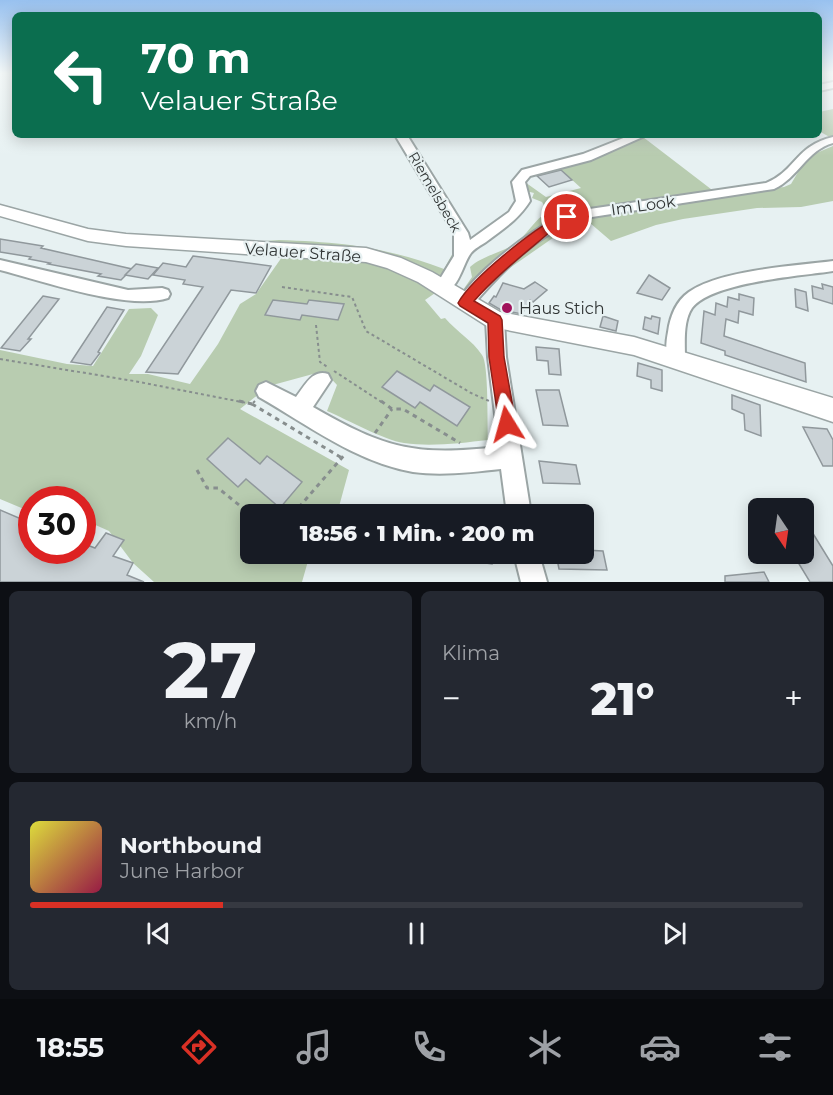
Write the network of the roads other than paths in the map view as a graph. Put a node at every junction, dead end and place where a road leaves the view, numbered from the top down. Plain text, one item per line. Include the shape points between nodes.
1 (404, 138) edge
2 (634, 138) edge
3 (833, 140) edge
4 (0, 210) edge
5 (465, 250) junction
6 (0, 265) edge
7 (833, 266) edge
8 (443, 287) junction
9 (162, 294) dead end
10 (465, 303) junction
11 (495, 320) junction
12 (676, 358) junction
13 (321, 380) dead end
14 (259, 397) road end
15 (300, 408) junction
16 (833, 410) edge
17 (511, 457) junction
18 (518, 504) edge
19 (530, 564) edge
20 (534, 582) edge

1 - 5 street, Riemelsbeck via 456,222
2 - 5 street, Riemelsbeck via 587,157 526,173 518,182 523,201 514,215
3 - 10 street, Im Look via 814,145 784,180 770,186 576,215 559,221 518,252
4 - 8 main road, Velauer Straße via 88,235 126,240 366,255
5 - 8 street, Riemelsbeck
6 - 9 street via 128,296
7 - 12 street via 710,288 687,302 676,328
8 - 10 main road, Velauer Straße
10 - 11 main road, Velauer Straße
11 - 12 main road, Velauer Straße via 603,339
11 - 17 street
12 - 16 main road, Velauer Straße
13 - 15 street
14 - 15 street
15 - 17 street via 365,438 389,456 441,462
17 - 18 street
19 - 20 street

